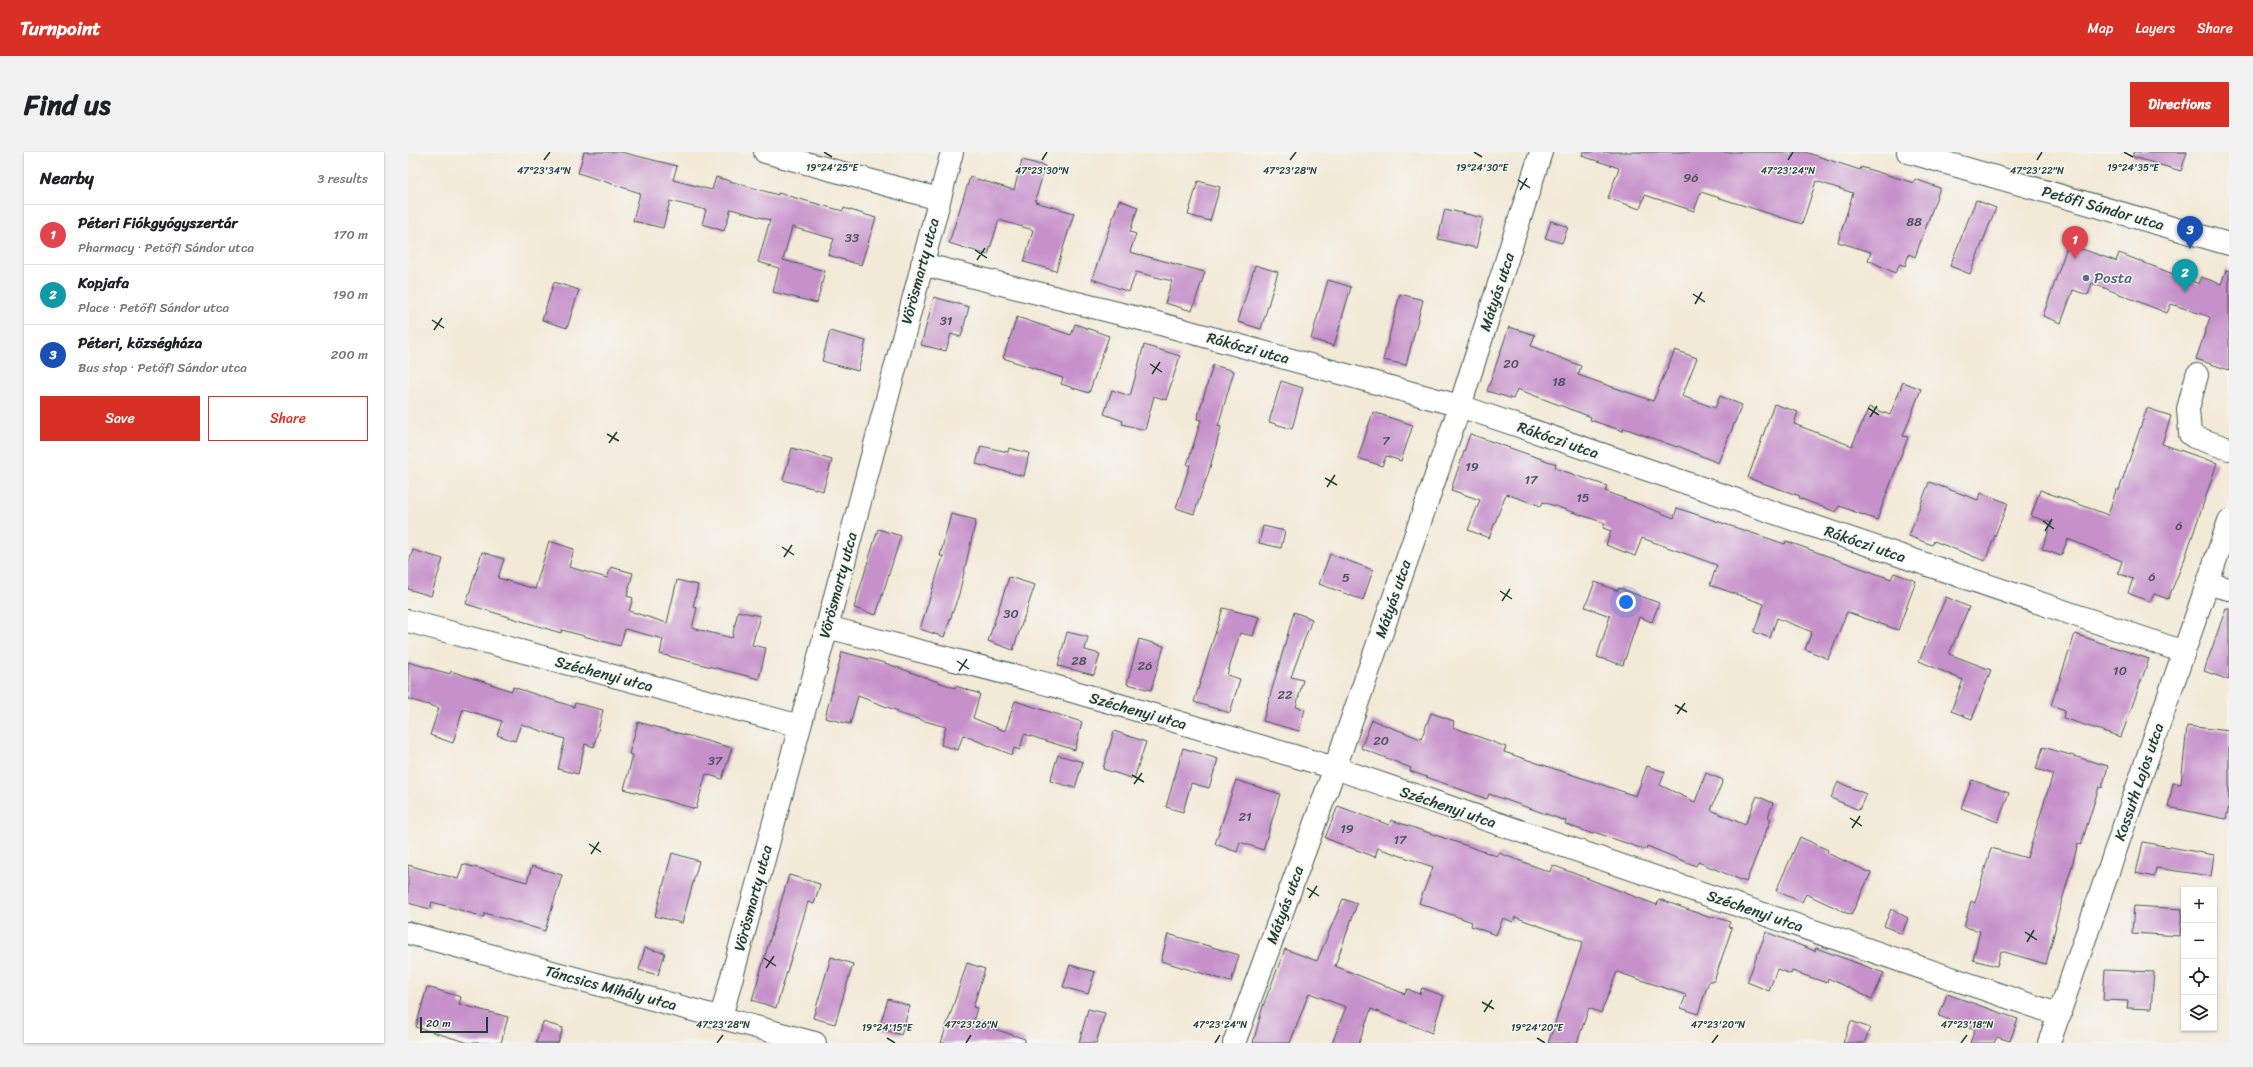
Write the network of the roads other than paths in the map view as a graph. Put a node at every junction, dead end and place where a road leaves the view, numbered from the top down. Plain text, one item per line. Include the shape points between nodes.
1 (765, 152) edge
2 (952, 152) edge
3 (1542, 152) edge
4 (1908, 152) edge
5 (939, 199) junction
6 (2229, 244) edge
7 (922, 264) junction
8 (2197, 375) dead end
9 (1460, 406) junction
10 (2229, 449) edge
11 (2229, 521) edge
12 (2208, 584) junction
13 (2229, 590) edge
14 (408, 621) edge
15 (828, 626) junction
16 (2184, 652) junction
17 (800, 726) junction
18 (1335, 768) junction
19 (408, 934) edge
20 (2060, 1015) junction
21 (721, 1017) junction
22 (814, 1043) edge
23 (1234, 1043) edge
24 (2049, 1043) edge

1 - 5 street
2 - 5 street, Vörösmarty utca
3 - 9 street, Mátyás utca
4 - 6 street, Petőfi Sándor utca
5 - 7 street, Vörösmarty utca
7 - 9 street, Rákóczi utca via 1157,323
7 - 15 street, Vörösmarty utca
8 - 10 street via 2188,409 2190,434
9 - 16 street, Rákóczi utca
9 - 18 street, Mátyás utca
11 - 12 street, Kossuth Lajos utca
12 - 13 street
12 - 16 street, Kossuth Lajos utca
14 - 17 street, Széchenyi utca
15 - 17 street, Vörösmarty utca
15 - 18 street, Széchenyi utca via 1051,685
16 - 20 street, Kossuth Lajos utca
17 - 21 street, Vörösmarty utca
18 - 20 street, Széchenyi utca
18 - 23 street, Mátyás utca
19 - 21 street, Táncsics Mihály utca
20 - 24 street, Kossuth Lajos utca
21 - 22 street, Táncsics Mihály utca

